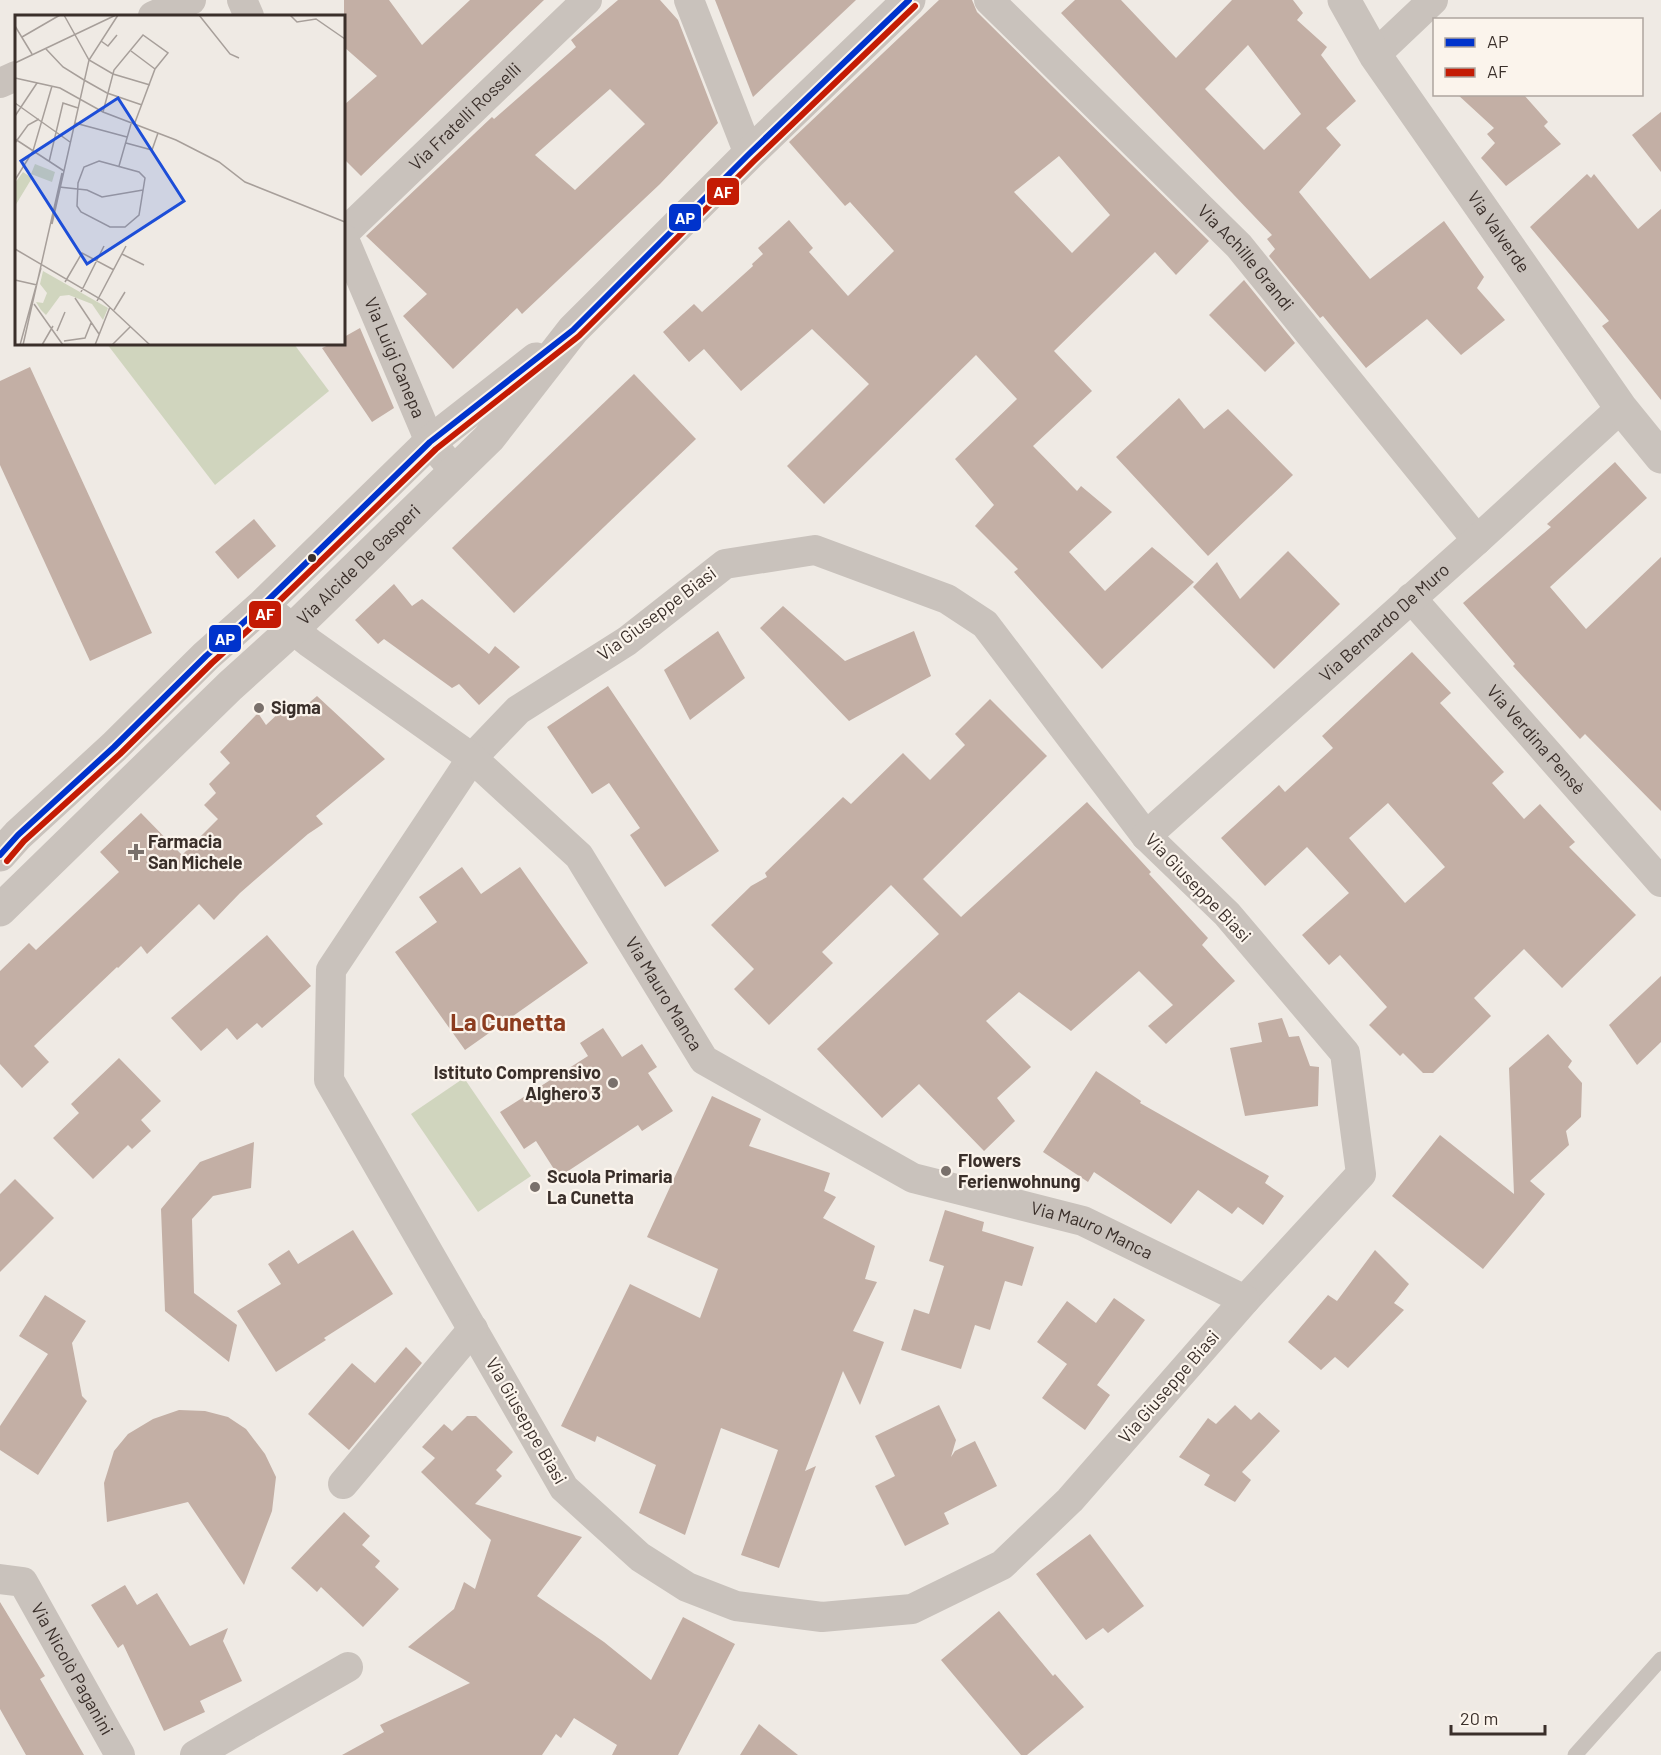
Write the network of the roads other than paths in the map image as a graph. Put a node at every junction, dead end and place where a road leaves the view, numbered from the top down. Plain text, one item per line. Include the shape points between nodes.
1 (191, 0) edge
2 (242, 0) edge
3 (587, 0) edge
4 (689, 0) edge
5 (909, 0) edge
6 (989, 0) edge
7 (1344, 0) edge
8 (1433, 0) edge
9 (155, 15) edge
10 (249, 15) edge
11 (1376, 56) junction
12 (15, 76) edge
13 (0, 83) edge
14 (749, 154) junction
15 (345, 231) edge
16 (345, 241) edge
17 (573, 330) junction
18 (1621, 408) junction
19 (430, 442) junction
20 (1659, 451) edge
21 (454, 470) junction
22 (1477, 540) junction
23 (1411, 598) junction
24 (263, 605) junction
25 (292, 628) junction
26 (472, 758) junction
27 (1146, 836) junction
28 (9, 845) edge
29 (1661, 882) edge
30 (0, 910) edge
31 (1245, 1300) junction
32 (472, 1329) junction
33 (343, 1484) dead end
34 (11, 1580) edge
35 (1661, 1659) edge
36 (348, 1667) dead end
37 (120, 1755) edge
38 (195, 1755) edge
39 (1575, 1755) edge

1 - 9 street
2 - 10 street
3 - 15 street, Via Fratelli Rosselli
4 - 14 street
5 - 14 street, Via Alcide De Gasperi
6 - 22 street, Via Achille Grandi via 1239,246
7 - 11 street, Via Valverde
8 - 11 street
11 - 18 street, Via Valverde
12 - 13 street
14 - 17 street, Via Alcide De Gasperi
16 - 19 street, Via Luigi Canepa
17 - 19 street, Via Alcide De Gasperi
17 - 21 street, Via Alcide De Gasperi via 489,438
18 - 20 street, Via Valverde
18 - 22 street, Via Bernardo De Muro
19 - 21 street, Via Luigi Canepa
19 - 24 street, Via Alcide De Gasperi
21 - 25 street, Via Alcide De Gasperi
22 - 23 street, Via Bernardo De Muro
23 - 27 street, Via Bernardo De Muro
23 - 29 street, Via Verdina Pensè
24 - 25 street, Via Mauro Manca
24 - 28 street, Via Alcide De Gasperi
25 - 26 street, Via Mauro Manca
25 - 30 street, Via Alcide De Gasperi
26 - 27 street, Via Giuseppe Biasi via 518,710 627,640 725,564 815,550 947,599 984,624
26 - 31 street, Via Mauro Manca via 579,856 704,1060 913,1178 1083,1221
26 - 32 street, Via Giuseppe Biasi via 331,970 329,1080
27 - 31 street, Via Giuseppe Biasi via 1227,914 1345,1053 1361,1174
31 - 32 street, Via Giuseppe Biasi via 1070,1500 1002,1565 912,1609 822,1617 736,1606 687,1587 640,1557 564,1488
32 - 33 street
34 - 37 street, Via Nicolò Paganini
35 - 39 lane
36 - 38 street

